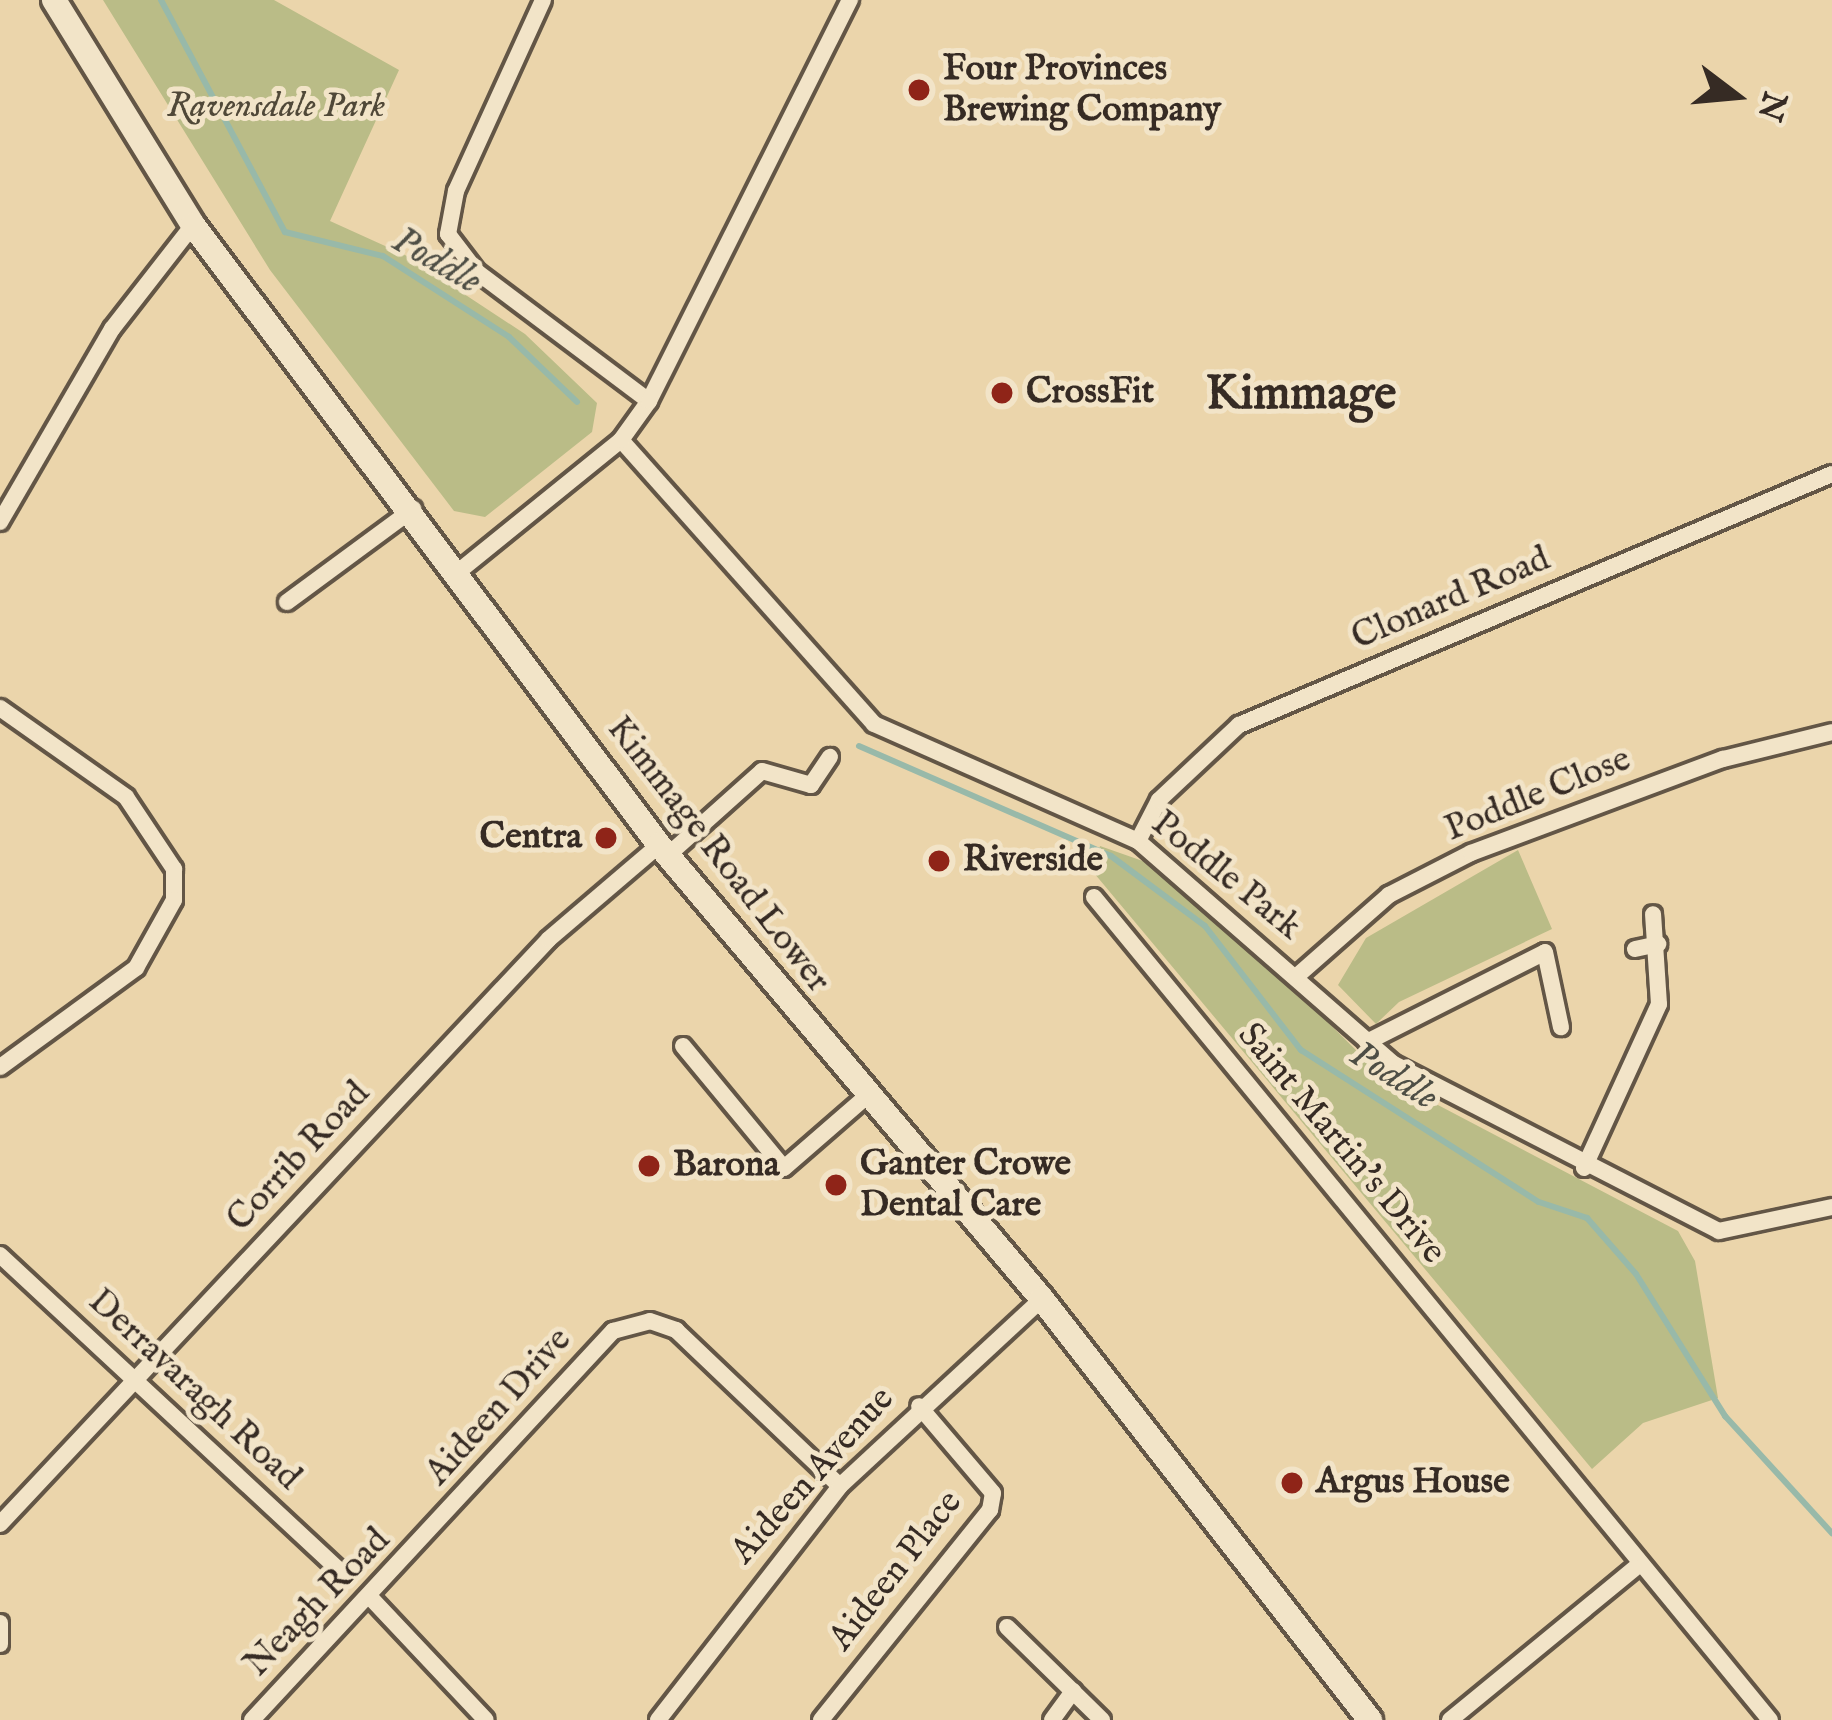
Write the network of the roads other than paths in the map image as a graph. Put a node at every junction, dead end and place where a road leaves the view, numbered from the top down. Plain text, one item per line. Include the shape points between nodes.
1 (54, 0) edge
2 (544, 0) edge
3 (850, 0) edge
4 (193, 225) junction
5 (649, 401) junction
6 (621, 440) junction
7 (1832, 474) edge
8 (413, 509) junction
9 (0, 522) edge
10 (458, 572) junction
11 (287, 602) dead end
12 (0, 708) edge
13 (1832, 732) edge
14 (830, 757) dead end
15 (1138, 841) junction
16 (663, 851) junction
17 (1094, 897) dead end
18 (1653, 914) dead end
19 (1658, 944) junction
20 (1635, 949) dead end
21 (1297, 976) junction
22 (1561, 1027) dead end
23 (1367, 1042) junction
24 (682, 1046) dead end
25 (0, 1067) edge
26 (868, 1095) junction
27 (1584, 1168) junction
28 (1832, 1207) edge
29 (0, 1255) edge
30 (1042, 1299) junction
31 (135, 1379) junction
32 (919, 1406) junction
33 (840, 1486) junction
34 (0, 1524) edge
35 (431, 1531) joint
36 (1635, 1568) junction
37 (343, 1574) dead end
38 (369, 1596) junction
39 (0, 1623) edge
40 (1007, 1627) dead end
41 (0, 1644) edge
42 (1073, 1691) junction
43 (252, 1720) edge
44 (486, 1720) edge
45 (658, 1720) edge
46 (821, 1720) edge
47 (1052, 1720) edge
48 (1102, 1720) edge
49 (1370, 1720) edge
50 (1450, 1720) edge
51 (1770, 1720) edge

1 - 4 main road, Kimmage Road Lower
2 - 5 street via 448,234 477,272
3 - 5 street
4 - 8 main road, Kimmage Road Lower
4 - 9 street via 112,329
5 - 6 street
6 - 10 street
6 - 15 street, Poddle Park via 874,724
7 - 15 street, Clonard Road via 1239,725 1159,800
8 - 10 main road, Kimmage Road Lower
8 - 11 street
10 - 16 main road, Kimmage Road Lower
12 - 25 street via 126,796 174,869 174,900 136,968
13 - 21 street, Poddle Close via 1723,759 1472,853 1389,895
14 - 16 street, Corrib Road via 811,785 762,772
15 - 21 street, Poddle Park
16 - 26 main road, Kimmage Road Lower
16 - 31 street, Corrib Road via 549,939
17 - 36 street, Saint Martin's Drive via 1536,1432
18 - 19 street
19 - 20 street
19 - 27 street via 1648,1041
21 - 23 street, Poddle Park
22 - 23 street via 1544,952
23 - 27 street, Poddle Park
24 - 26 street via 784,1168
26 - 30 main road, Kimmage Road Lower
27 - 28 street, Poddle Park via 1720,1231
29 - 31 street, Derravaragh Road
30 - 32 street, Aideen Avenue
30 - 49 main road, Kimmage Road Lower
31 - 34 street, Corrib Road
31 - 37 street, Derravaragh Road
32 - 33 street, Aideen Avenue
32 - 46 street, Aideen Place via 993,1493 990,1510
33 - 35 street, Aideen Drive via 676,1330 650,1322 613,1330
33 - 45 street, Aideen Avenue
35 - 38 street, Neagh Road
36 - 50 street
36 - 51 street, Saint Martin's Drive
38 - 43 street, Neagh Road
38 - 44 street
39 - 41 street
40 - 42 street
42 - 47 street
42 - 48 street

